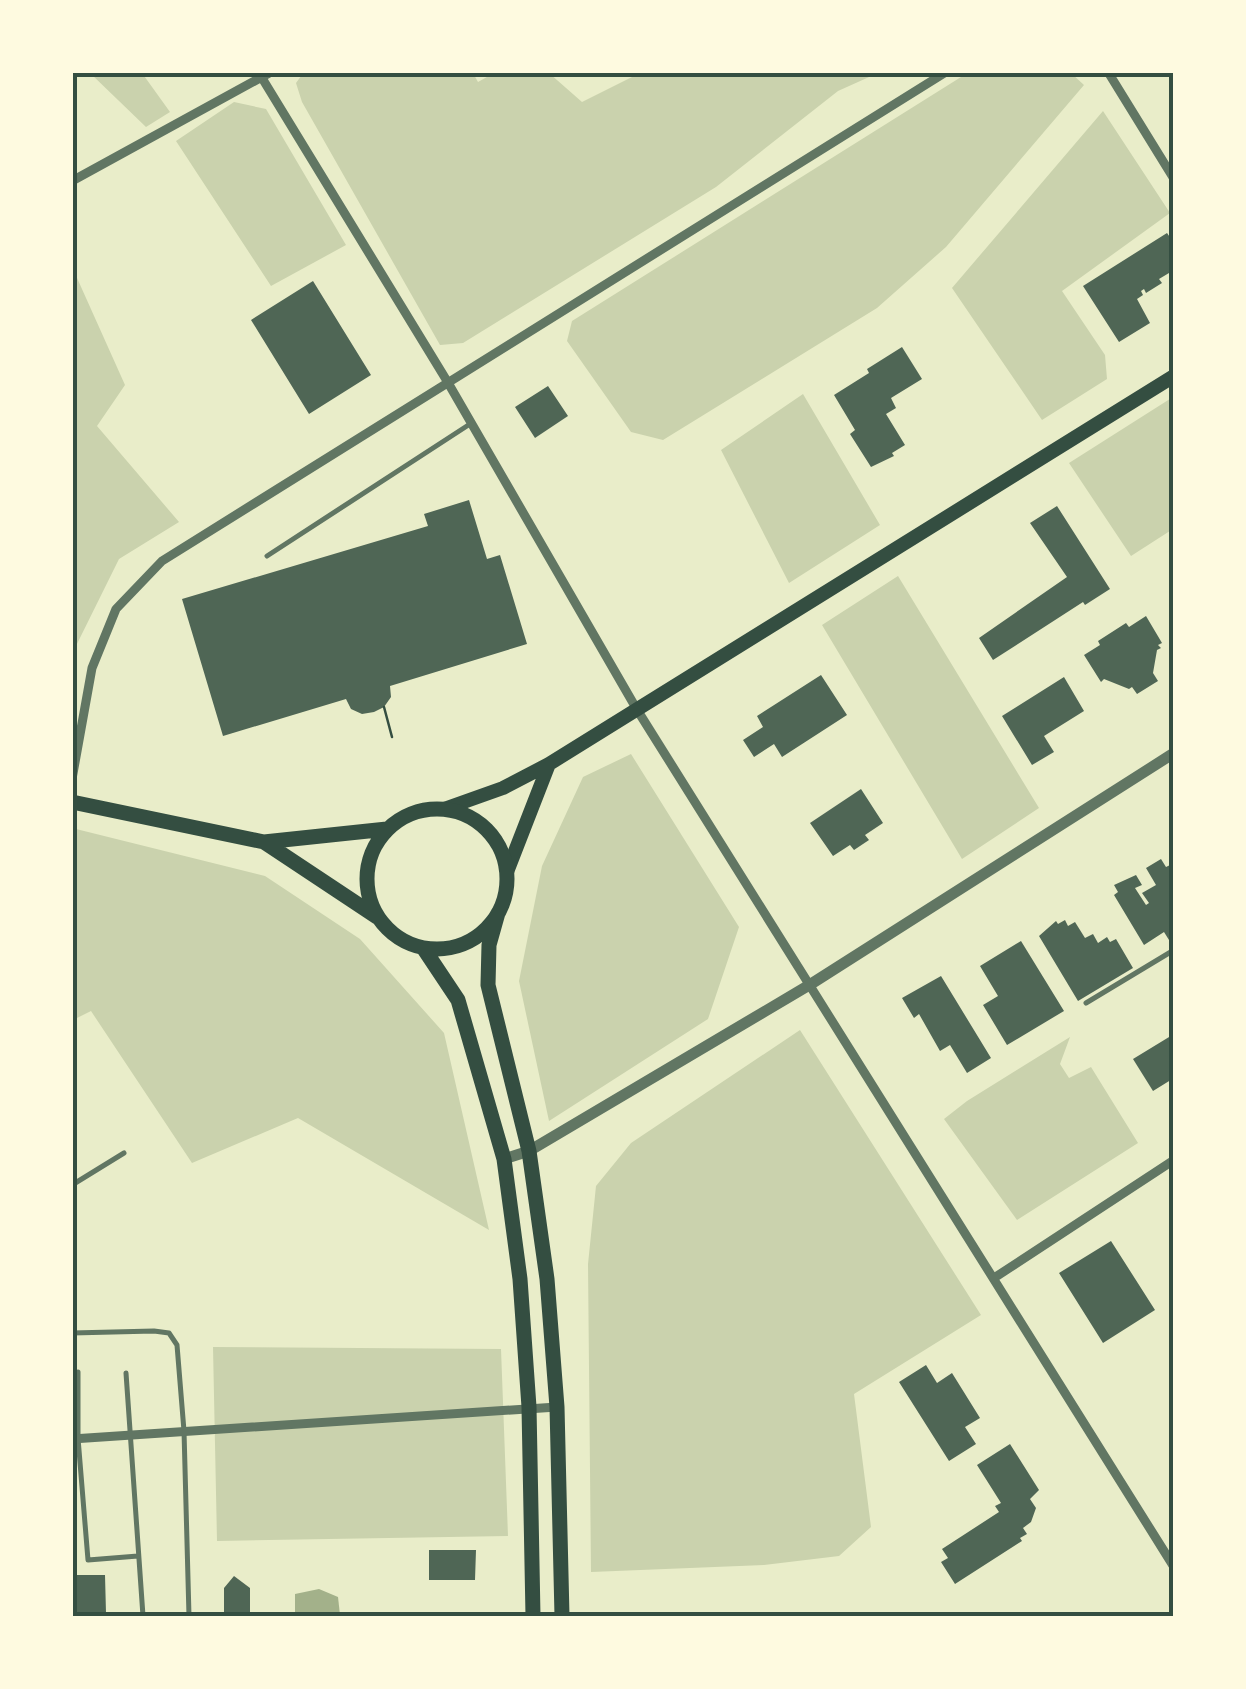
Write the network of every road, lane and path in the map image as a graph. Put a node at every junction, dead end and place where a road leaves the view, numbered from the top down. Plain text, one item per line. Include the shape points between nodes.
1 (946, 72) edge
2 (1108, 72) edge
3 (267, 76) edge
4 (1174, 178) edge
5 (72, 181) edge
6 (1174, 376) edge
7 (448, 381) junction
8 (472, 423) junction
9 (267, 556) dead end
10 (384, 707) dead end
11 (636, 708) junction
12 (392, 737) dead end
13 (1174, 753) edge
14 (549, 764) junction
15 (72, 779) edge
16 (72, 802) edge
17 (444, 809) junction
18 (387, 829) junction
19 (264, 842) junction
20 (507, 872) junction
21 (498, 913) junction
22 (378, 918) junction
23 (424, 948) junction
24 (1174, 950) edge
25 (811, 984) junction
26 (1086, 1004) dead end
27 (528, 1150) junction
28 (124, 1153) dead end
29 (504, 1159) junction
30 (1174, 1160) edge
31 (72, 1185) edge
32 (994, 1278) junction
33 (72, 1334) edge
34 (78, 1372) dead end
35 (126, 1373) dead end
36 (529, 1407) junction
37 (557, 1407) junction
38 (184, 1431) junction
39 (130, 1435) junction
40 (75, 1439) edge
41 (138, 1556) junction
42 (1174, 1568) edge
43 (532, 1577) junction
44 (562, 1578) junction
45 (143, 1616) edge
46 (189, 1616) edge
47 (533, 1616) edge
48 (562, 1616) edge

1 - 7 street
2 - 4 street
3 - 5 street
3 - 7 street
6 - 11 main road
7 - 8 street
7 - 15 street via 162,561 116,609 92,668
8 - 9 lane
8 - 11 street
10 - 12 path
11 - 14 main road
11 - 25 street
13 - 25 street
14 - 17 main road
14 - 20 main road
16 - 19 main road
17 - 18 main road via 413,813
17 - 20 main road via 479,823
18 - 19 main road
18 - 22 main road via 367,872
19 - 22 main road
20 - 21 main road
21 - 23 main road via 467,943
21 - 27 main road via 488,985
22 - 23 main road
23 - 29 main road via 464,1016
24 - 26 lane
25 - 27 street
25 - 32 street
27 - 29 street
27 - 37 main road
28 - 31 lane
29 - 36 main road
30 - 32 street
32 - 42 street
33 - 38 lane via 169,1333 177,1345
34 - 40 lane
35 - 39 lane
36 - 37 street
36 - 38 street
36 - 43 main road
37 - 44 main road
38 - 39 street
38 - 46 lane
39 - 40 street
39 - 41 lane
40 - 41 lane via 88,1560
41 - 45 lane
43 - 44 main road
43 - 47 main road
44 - 48 main road

